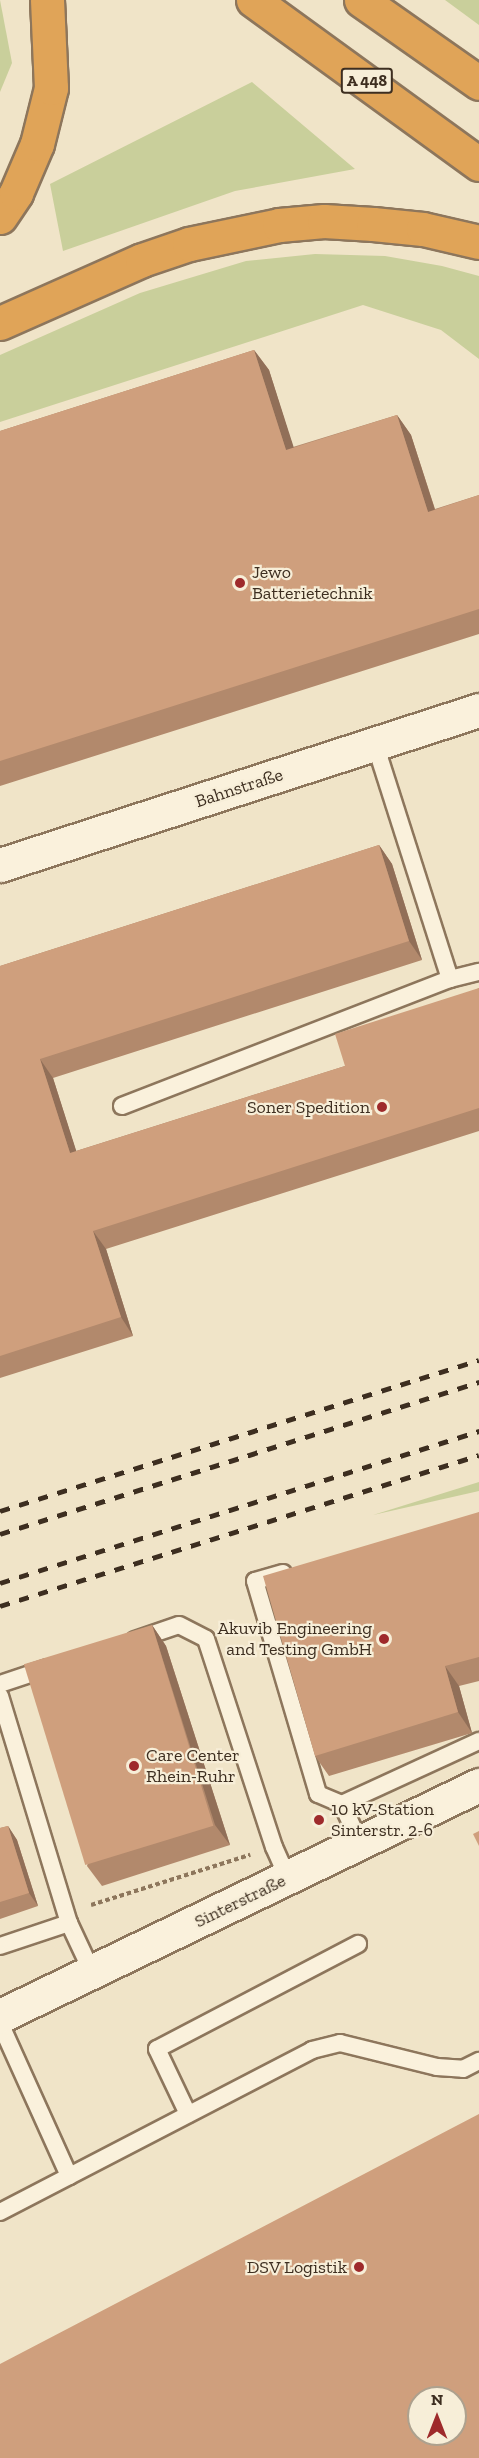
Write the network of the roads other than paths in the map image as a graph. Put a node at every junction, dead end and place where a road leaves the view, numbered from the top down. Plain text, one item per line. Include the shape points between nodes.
1 (46, 0) edge
2 (253, 0) edge
3 (361, 0) edge
4 (479, 83) edge
5 (479, 164) edge
6 (0, 217) edge
7 (479, 242) edge
8 (0, 323) edge
9 (479, 710) edge
10 (375, 744) junction
11 (0, 865) edge
12 (479, 972) edge
13 (450, 979) junction
14 (122, 1106) dead end
15 (300, 1568) edge
16 (123, 1643) edge
17 (67, 1662) edge
18 (0, 1684) edge
19 (0, 1696) edge
20 (479, 1741) edge
21 (479, 1785) edge
22 (342, 1804) junction
23 (360, 1843) junction
24 (288, 1878) junction
25 (68, 1918) junction
26 (357, 1944) dead end
27 (0, 1946) edge
28 (92, 1972) junction
29 (0, 2016) edge
30 (0, 2023) edge
31 (479, 2061) edge
32 (188, 2114) junction
33 (69, 2176) junction
34 (0, 2212) edge

1 - 6 highway via 51,88 37,144 16,193
2 - 5 highway, A 448
3 - 4 highway
7 - 8 highway via 423,229 373,224 324,221 279,225 189,244 142,260
9 - 10 street, Bahnstraße
10 - 11 street, Bahnstraße
10 - 13 lane
12 - 13 lane
13 - 14 lane
15 - 22 lane via 255,1581 318,1794
16 - 24 lane via 179,1625 206,1639 274,1847
17 - 18 lane
19 - 25 lane
20 - 22 lane
21 - 23 street, Sinterstraße
22 - 23 lane
23 - 24 street, Sinterstraße
24 - 28 street, Sinterstraße
25 - 27 lane
25 - 28 lane
26 - 32 lane via 157,2049
28 - 29 street, Sinterstraße
30 - 33 lane
31 - 32 lane via 463,2069 437,2067 340,2043 312,2050
32 - 33 lane
33 - 34 lane

